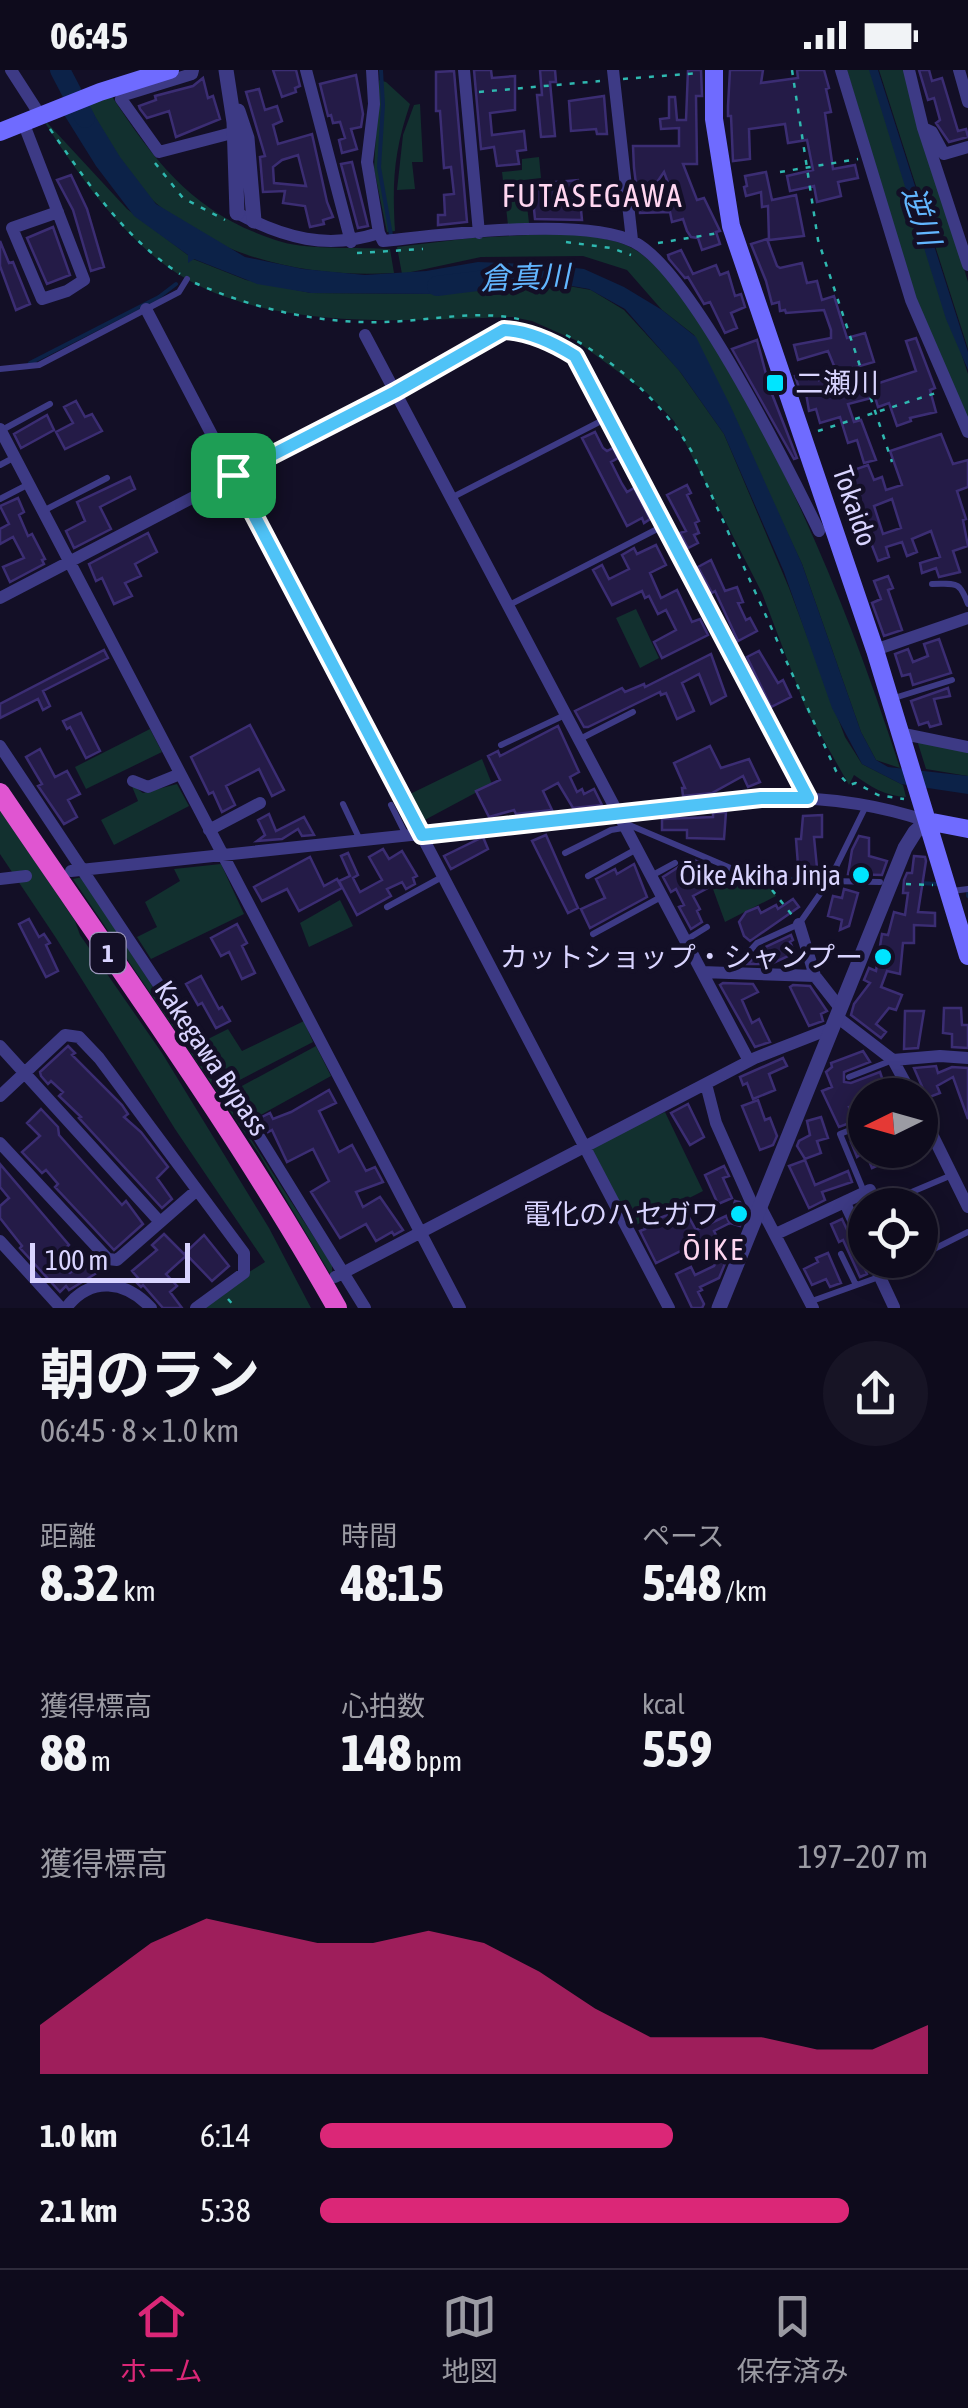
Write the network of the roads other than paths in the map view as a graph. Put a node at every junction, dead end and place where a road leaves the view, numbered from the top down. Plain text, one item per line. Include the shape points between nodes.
1 (12, 70) edge
2 (170, 70) edge
3 (193, 70) edge
4 (306, 70) edge
5 (372, 70) edge
6 (464, 70) edge
7 (841, 70) edge
8 (910, 70) edge
9 (959, 70) edge
10 (710, 71) edge
11 (614, 75) edge
12 (227, 77) edge
13 (968, 102) edge
14 (14, 123) edge
15 (923, 128) junction
16 (232, 133) junction
17 (968, 146) edge
18 (58, 212) junction
19 (237, 212) joint
20 (254, 222) junction
21 (379, 233) junction
22 (479, 233) junction
23 (351, 242) junction
24 (636, 243) junction
25 (968, 266) edge
26 (187, 279) road end
27 (146, 309) junction
28 (365, 336) dead end
29 (0, 369) edge
30 (395, 392) junction
31 (50, 404) dead end
32 (608, 417) junction
33 (0, 430) edge
34 (968, 432) edge
35 (15, 457) junction
36 (0, 465) edge
37 (233, 475) junction
38 (107, 478) dead end
39 (30, 484) junction
40 (0, 498) edge
41 (451, 498) junction
42 (44, 511) junction
43 (665, 525) junction
44 (819, 531) dead end
45 (71, 561) junction
46 (932, 584) dead end
47 (0, 598) edge
48 (968, 604) edge
49 (508, 605) junction
50 (968, 618) edge
51 (874, 650) junction
52 (952, 680) dead end
53 (890, 699) junction
54 (633, 712) dead end
55 (566, 714) junction
56 (901, 738) junction
57 (579, 740) junction
58 (501, 745) dead end
59 (0, 746) edge
60 (968, 747) edge
61 (180, 774) junction
62 (133, 781) dead end
63 (0, 793) edge
64 (808, 798) junction
65 (260, 804) dead end
66 (343, 804) dead end
67 (391, 805) dead end
68 (866, 805) junction
69 (925, 815) junction
70 (621, 821) junction
71 (968, 829) edge
72 (209, 830) junction
73 (422, 835) junction
74 (402, 837) junction
75 (360, 842) junction
76 (905, 848) junction
77 (636, 849) junction
78 (938, 852) junction
79 (565, 853) dead end
80 (222, 856) junction
81 (675, 863) dead end
82 (77, 870) junction
83 (26, 876) dead end
84 (588, 876) dead end
85 (650, 876) junction
86 (444, 877) junction
87 (0, 879) edge
88 (829, 881) junction
89 (880, 882) dead end
90 (768, 884) road end
91 (953, 889) edge
92 (661, 897) junction
93 (387, 907) dead end
94 (799, 924) junction
95 (708, 927) dead end
96 (593, 934) dead end
97 (684, 940) junction
98 (968, 956) edge
99 (702, 972) junction
100 (732, 972) junction
101 (815, 976) junction
102 (836, 1018) junction
103 (0, 1046) edge
104 (968, 1058) edge
105 (893, 1060) junction
106 (749, 1061) junction
107 (25, 1073) junction
108 (849, 1077) dead end
109 (903, 1078) edge
110 (706, 1084) junction
111 (0, 1096) edge
112 (216, 1112) junction
113 (848, 1131) edge
114 (0, 1143) edge
115 (584, 1147) junction
116 (938, 1147) edge
117 (848, 1151) edge
118 (952, 1175) junction
119 (921, 1188) edge
120 (197, 1190) junction
121 (846, 1204) joint
122 (760, 1206) junction
123 (968, 1207) edge
124 (848, 1208) edge
125 (160, 1222) junction
126 (968, 1232) edge
127 (420, 1233) junction
128 (776, 1234) junction
129 (0, 1241) edge
130 (938, 1247) edge
131 (842, 1254) dead end
132 (333, 1277) junction
133 (875, 1278) edge
134 (881, 1278) edge
135 (856, 1285) junction
136 (811, 1305) edge
137 (63, 1308) edge
138 (151, 1308) edge
139 (196, 1308) edge
140 (320, 1308) edge
141 (339, 1308) edge
142 (365, 1308) edge
143 (460, 1308) edge
144 (668, 1308) edge
145 (719, 1308) edge
146 (894, 1308) edge

1 - 14 street
2 - 14 main road
3 - 16 street via 122,100 159,152
4 - 23 street
5 - 21 street via 367,162
6 - 22 street
7 - 34 street via 895,254
8 - 15 street
9 - 13 street
10 - 51 main road, Tokaido via 726,207
11 - 24 street
12 - 16 street
12 - 20 street via 247,138
14 - 18 street
15 - 17 street via 944,154
15 - 25 street
16 - 19 street
18 - 18 street via 84,280 42,299 12,228
19 - 20 street
20 - 23 street via 280,234
21 - 22 street via 382,241
21 - 23 street
22 - 24 street via 590,232
24 - 44 street via 711,333
26 - 27 lane via 179,292
27 - 29 lane via 39,365
27 - 37 street
28 - 30 street
30 - 32 street via 504,330 518,331 575,356
30 - 37 street
30 - 41 street
31 - 33 lane
32 - 41 lane
32 - 43 street
33 - 35 street
35 - 36 lane
35 - 39 street
37 - 45 street
37 - 73 street
38 - 42 lane
39 - 40 lane
39 - 42 street
41 - 49 street
42 - 45 street
43 - 49 lane
43 - 64 street
45 - 47 street
45 - 61 street
46 - 48 lane via 957,584
49 - 55 street
50 - 51 street
51 - 53 main road, Tokaido
52 - 53 lane
53 - 56 main road, Tokaido
54 - 57 lane
55 - 57 street
55 - 58 lane
56 - 60 street
56 - 69 main road, Tokaido
57 - 70 street
59 - 82 street
61 - 62 street via 148,787
61 - 72 street
63 - 112 highway, Kakegawa Bypass / 1
64 - 68 street
64 - 70 street via 761,798
65 - 72 street
66 - 75 lane
67 - 74 lane
68 - 69 street
68 - 88 lane
69 - 71 main road
69 - 76 street
69 - 78 main road, Tokaido
70 - 73 street
70 - 77 street
70 - 79 lane
70 - 90 lane
72 - 80 street
73 - 74 street
73 - 86 street
74 - 75 street
75 - 80 street
76 - 78 street via 923,842
76 - 102 street
77 - 84 lane
77 - 85 street
78 - 91 main road, Tokaido
80 - 82 street
80 - 127 street
81 - 85 lane
82 - 132 street via 248,1119
83 - 87 street
85 - 92 street
86 - 93 lane
86 - 115 street
88 - 89 lane
88 - 94 lane
91 - 98 main road, Tokaido
92 - 96 lane
92 - 97 street
94 - 100 lane via 757,942
94 - 101 street
95 - 97 lane
97 - 99 street
99 - 100 street
99 - 106 street
100 - 101 street
101 - 102 street
102 - 105 street
102 - 106 street
102 - 122 street
103 - 107 street
104 - 105 street
105 - 108 lane
105 - 109 street
106 - 110 street
107 - 111 street
107 - 120 street via 65,1035 79,1037
107 - 125 street
110 - 115 street
110 - 122 street via 744,1188
112 - 132 highway, Kakegawa Bypass / 1
112 - 140 highway
113 - 117 lane via 840,1134
114 - 125 street via 108,1259 116,1260
115 - 127 street
115 - 144 street
116 - 118 street
118 - 119 lane
118 - 123 street
120 - 125 street
120 - 139 street via 244,1253 244,1273
121 - 124 street
121 - 128 street
122 - 128 street
122 - 145 street
126 - 130 lane
127 - 132 street
127 - 143 street
128 - 136 street
129 - 137 street
131 - 135 lane
132 - 141 highway, Kakegawa Bypass
132 - 142 street
133 - 135 lane
134 - 146 street
135 - 136 lane
137 - 138 street via 108,1284 137,1293

